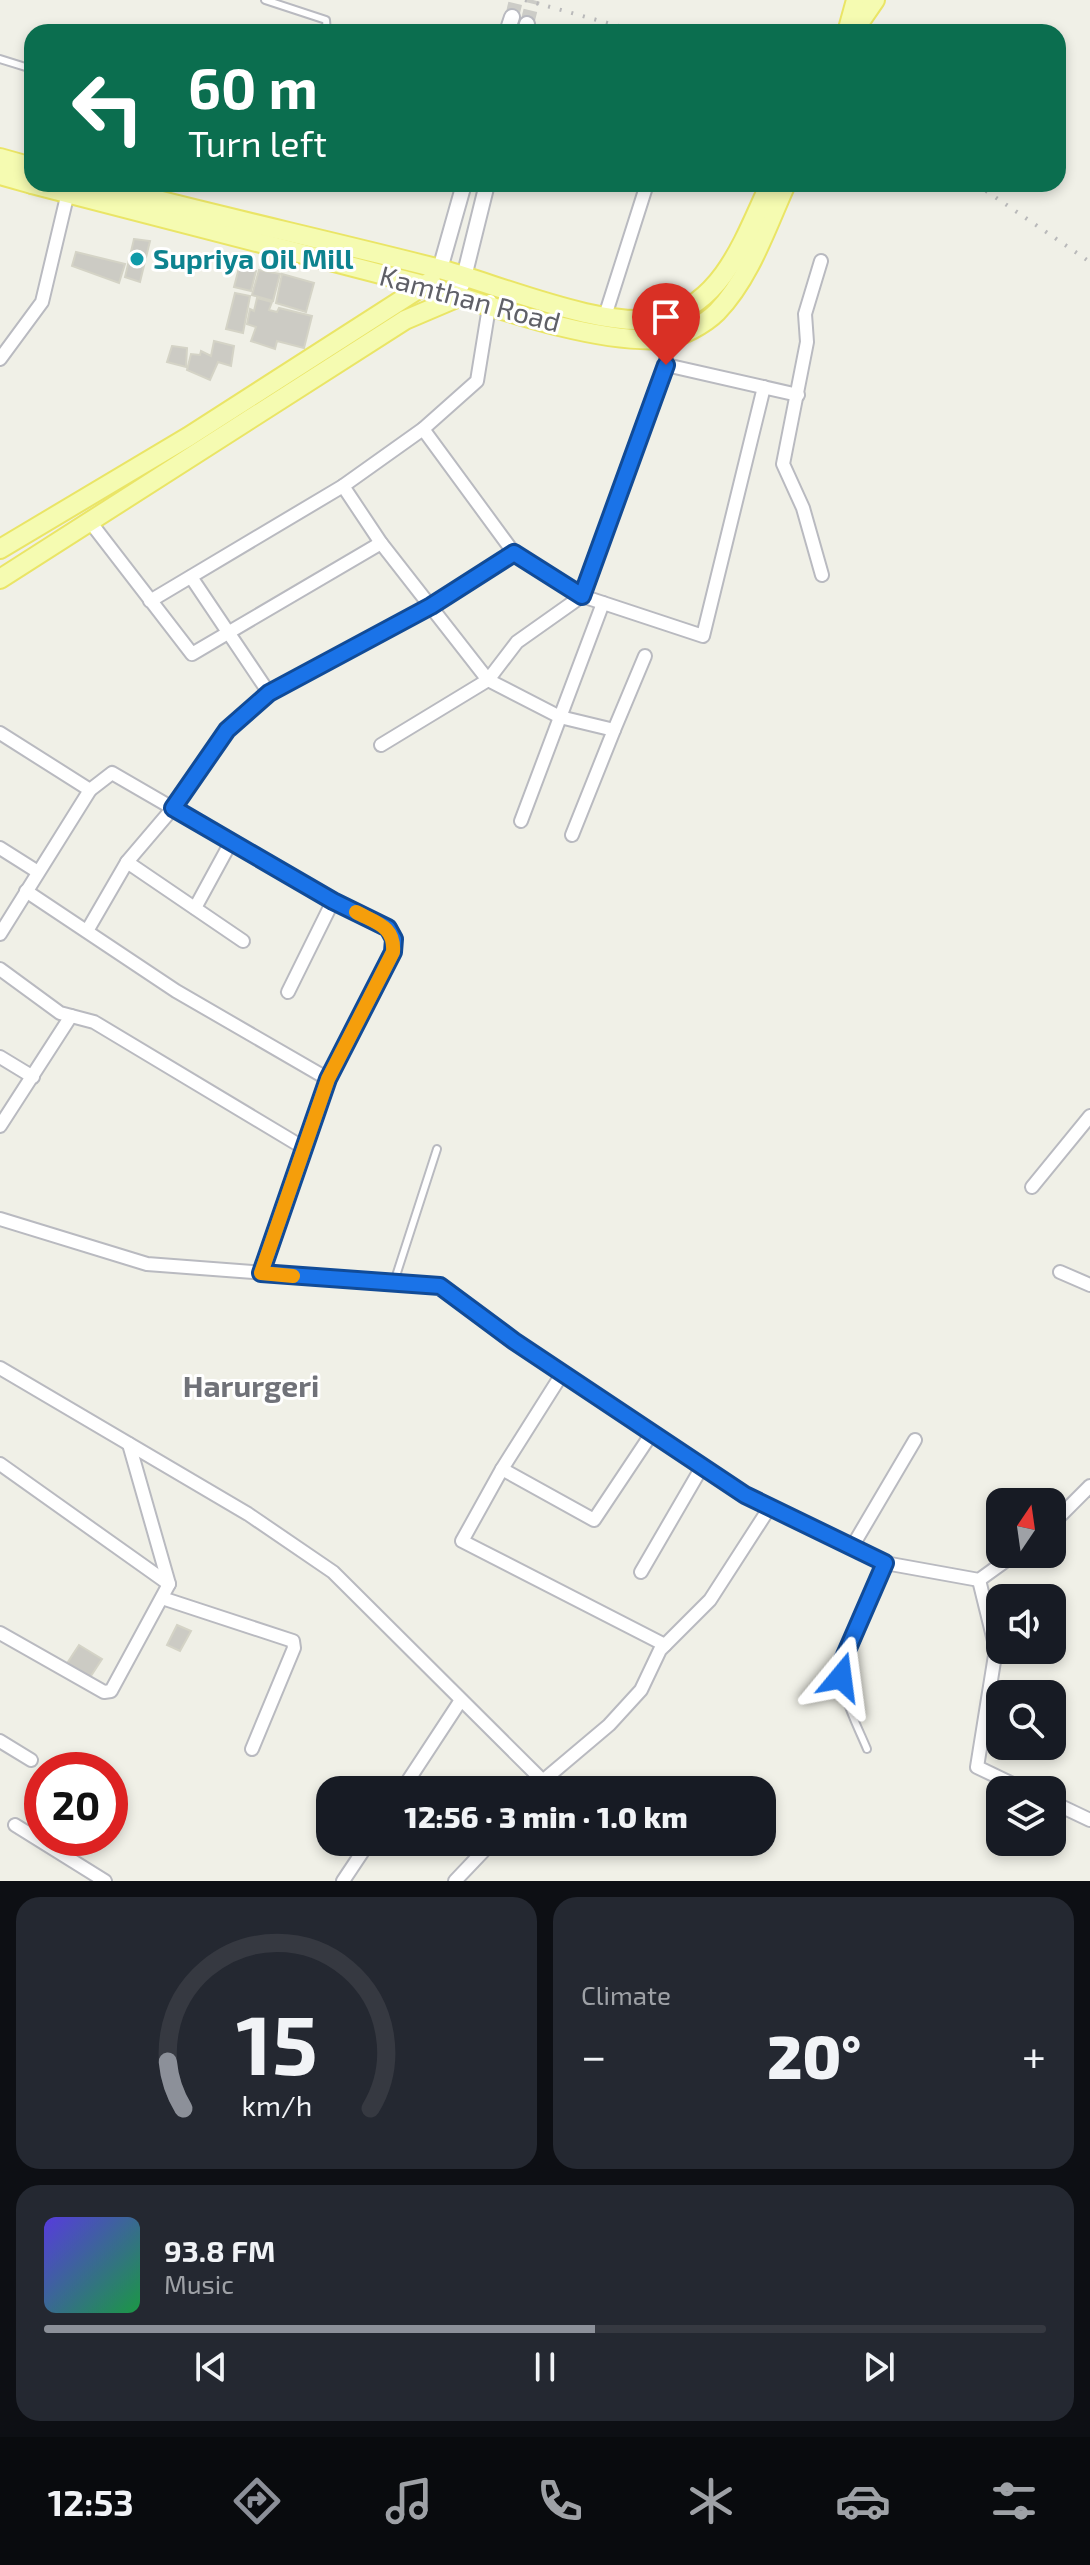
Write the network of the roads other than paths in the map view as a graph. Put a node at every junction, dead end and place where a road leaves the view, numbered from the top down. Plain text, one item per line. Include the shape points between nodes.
1 (265, 0) edge
2 (856, 0) edge
3 (875, 0) edge
4 (512, 17) tunnel mouth
5 (326, 24) edge
6 (510, 24) edge
7 (852, 24) edge
8 (856, 24) edge
9 (0, 59) edge
10 (24, 66) edge
11 (0, 158) edge
12 (24, 165) edge
13 (0, 175) edge
14 (24, 182) edge
15 (68, 192) edge
16 (80, 192) edge
17 (127, 192) edge
18 (462, 192) edge
19 (485, 192) edge
20 (644, 192) edge
21 (766, 192) edge
22 (782, 192) edge
23 (821, 261) dead end
24 (440, 269) junction
25 (464, 277) junction
26 (427, 286) junction
27 (492, 286) junction
28 (459, 297) junction
29 (489, 309) junction
30 (605, 316) junction
31 (637, 319) junction
32 (637, 339) junction
33 (666, 339) junction
34 (0, 359) edge
35 (666, 365) junction
36 (764, 387) junction
37 (798, 395) junction
38 (423, 429) junction
39 (343, 486) junction
40 (91, 523) junction
41 (381, 543) junction
42 (0, 549) edge
43 (514, 553) junction
44 (822, 575) dead end
45 (191, 577) junction
46 (0, 579) edge
47 (582, 596) junction
48 (150, 601) junction
49 (603, 603) junction
50 (431, 606) junction
51 (227, 631) junction
52 (645, 656) dead end
53 (488, 680) junction
54 (269, 693) junction
55 (560, 717) junction
56 (614, 730) junction
57 (0, 733) edge
58 (381, 745) dead end
59 (90, 790) junction
60 (173, 808) junction
61 (521, 821) dead end
62 (572, 835) dead end
63 (231, 842) junction
64 (0, 848) edge
65 (127, 862) junction
66 (38, 872) junction
67 (26, 891) junction
68 (333, 901) junction
69 (195, 908) junction
70 (87, 931) junction
71 (0, 934) edge
72 (243, 941) dead end
73 (0, 969) edge
74 (288, 992) dead end
75 (71, 1016) junction
76 (0, 1057) edge
77 (33, 1077) junction
78 (328, 1079) junction
79 (1090, 1116) edge
80 (0, 1126) edge
81 (304, 1148) junction
82 (437, 1149) dead end
83 (1032, 1187) dead end
84 (4, 1220) edge
85 (0, 1235) edge
86 (1060, 1272) dead end
87 (261, 1273) junction
88 (394, 1283) junction
89 (1090, 1285) edge
90 (0, 1368) edge
91 (562, 1374) junction
92 (652, 1433) junction
93 (915, 1440) dead end
94 (129, 1444) junction
95 (0, 1464) edge
96 (702, 1467) junction
97 (502, 1469) junction
98 (1090, 1486) edge
99 (770, 1507) junction
100 (1066, 1510) edge
101 (852, 1547) junction
102 (885, 1563) junction
103 (996, 1568) edge
104 (641, 1572) dead end
105 (979, 1580) junction
106 (169, 1584) junction
107 (162, 1598) junction
108 (0, 1633) edge
109 (665, 1645) junction
110 (461, 1700) junction
111 (0, 1741) edge
112 (252, 1749) dead end
113 (867, 1749) dead end
114 (24, 1756) edge
115 (411, 1776) edge
116 (538, 1776) edge
117 (547, 1776) edge
118 (996, 1776) edge
119 (1066, 1809) edge
120 (1090, 1820) edge
121 (15, 1825) dead end
122 (360, 1856) edge
123 (479, 1856) edge
124 (105, 1881) edge
125 (343, 1881) edge
126 (455, 1881) edge

1 - 5 lane via 314,13
2 - 7 main road
3 - 8 main road
4 - 6 street
9 - 10 lane
11 - 12 main road
13 - 14 main road, Kamthan Road
15 - 34 street via 42,302
16 - 26 main road, Kamthan Road
17 - 24 main road, Kamthan Road
18 - 24 street
19 - 25 street
20 - 30 street
21 - 31 main road, Kamthan Road via 734,259 708,293 664,318
22 - 33 main road, Kamthan Road via 742,278 717,312
23 - 37 street via 805,314 807,342
24 - 25 main road, Kamthan Road
24 - 26 main road
25 - 27 main road, Kamthan Road
25 - 28 street
26 - 28 main road, Kamthan Road
26 - 42 main road
27 - 29 street
27 - 30 main road, Kamthan Road
28 - 29 main road, Kamthan Road
28 - 40 main road via 405,320
29 - 32 main road, Kamthan Road
29 - 38 street via 477,381
30 - 31 main road, Kamthan Road
31 - 32 main road
32 - 33 main road, Kamthan Road
33 - 35 street
35 - 36 street
35 - 47 street
36 - 37 street
36 - 49 street via 703,636
37 - 44 street via 783,464 803,508
38 - 39 street
38 - 43 street
39 - 41 street
39 - 45 street
40 - 46 main road
40 - 48 street
41 - 50 street
41 - 51 street
43 - 47 street
43 - 50 street
45 - 48 street
45 - 51 street
47 - 49 street
47 - 53 street via 517,642
48 - 51 street via 192,654
49 - 55 street
50 - 53 street
50 - 54 street
51 - 54 street
52 - 56 street
53 - 55 street
53 - 58 street
54 - 60 street via 227,730
55 - 56 street
55 - 61 street
56 - 62 street
57 - 59 street
59 - 60 street via 112,773
59 - 66 street
60 - 63 street
60 - 65 street
63 - 68 street
63 - 69 street
64 - 66 street
65 - 69 street
65 - 70 street
66 - 67 street
67 - 70 street
67 - 71 street
68 - 74 street
68 - 78 street via 388,928 394,939 393,952
69 - 72 street
70 - 78 street via 176,991
73 - 75 street
75 - 77 street
75 - 81 street via 94,1022
76 - 77 street
77 - 80 street
78 - 81 street
79 - 83 street
81 - 87 street
82 - 88 lane
84 - 85 street
84 - 87 street via 147,1264
86 - 89 street
87 - 88 street
88 - 91 street via 440,1286
90 - 94 street
91 - 92 street
91 - 97 street
92 - 96 street
92 - 97 street via 594,1520
93 - 101 street
94 - 106 street
94 - 110 street via 333,1572
95 - 106 street
96 - 99 street
96 - 104 street
97 - 109 street via 462,1541
98 - 100 street
99 - 101 street
99 - 109 street via 710,1600
101 - 102 street
102 - 105 street
102 - 113 lane via 842,1662 842,1690
103 - 105 street
105 - 118 street via 996,1649 977,1767
106 - 107 street
107 - 108 street via 106,1693
107 - 112 street via 293,1641
109 - 117 street via 641,1690 609,1725
110 - 115 street
110 - 116 street
111 - 114 street
119 - 120 street
121 - 124 street
122 - 125 street
123 - 126 street

